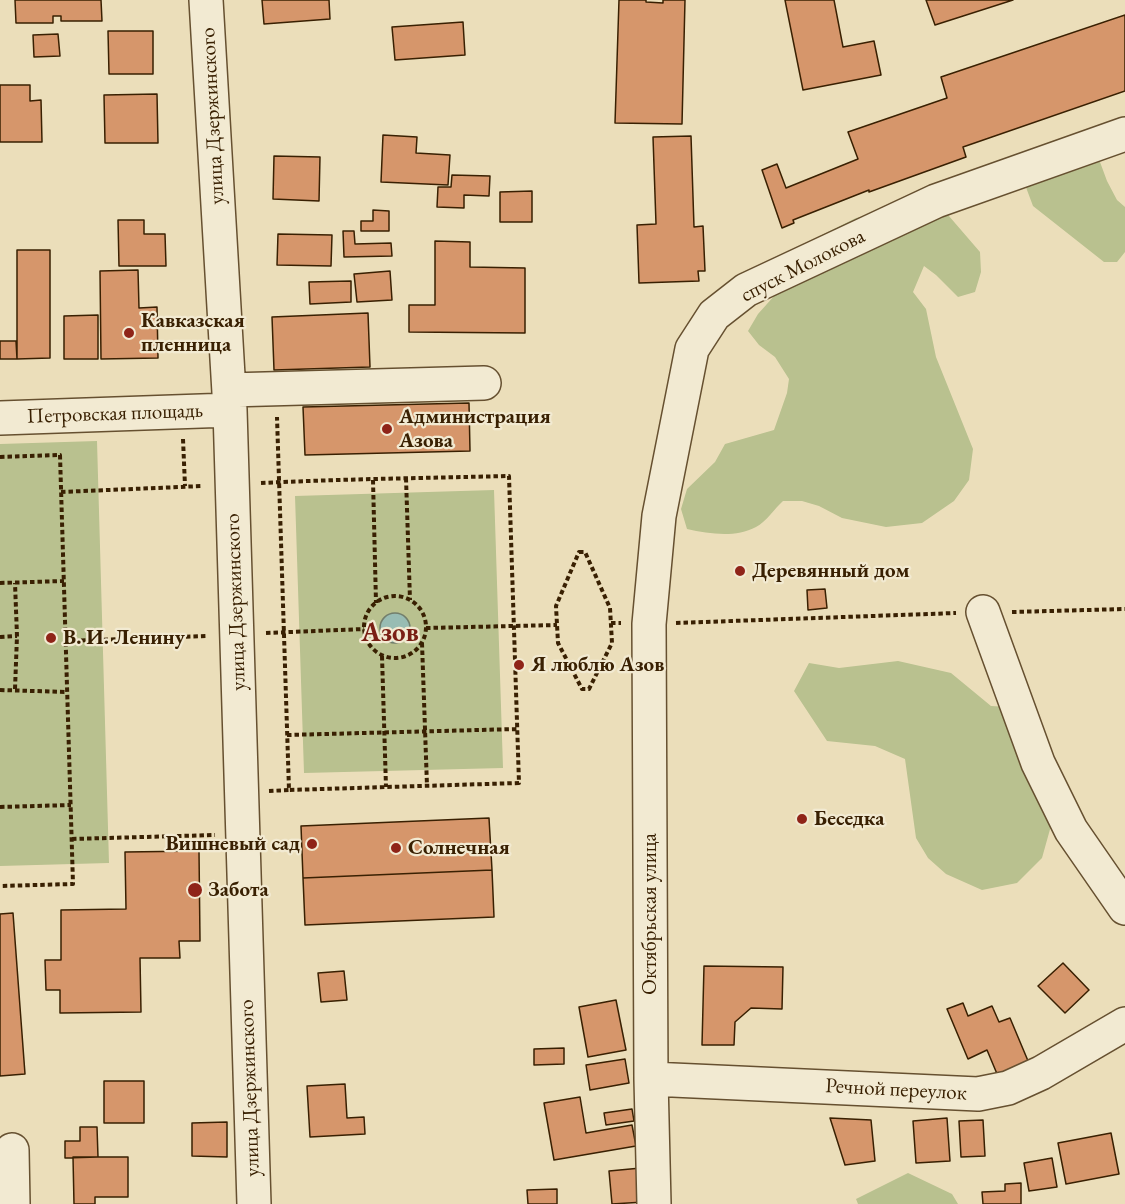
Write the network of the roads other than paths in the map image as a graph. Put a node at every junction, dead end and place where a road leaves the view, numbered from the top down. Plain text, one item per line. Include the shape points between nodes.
1 (206, 0) edge
2 (1125, 134) edge
3 (484, 383) dead end
4 (229, 400) junction
5 (0, 418) edge
6 (983, 612) road end
7 (649, 624) joint
8 (1125, 908) edge
9 (1125, 1024) edge
10 (651, 1079) junction
11 (12, 1150) dead end
12 (13, 1204) edge
13 (254, 1204) edge
14 (654, 1204) edge

1 - 4 street, улица Дзержинского
2 - 7 street, спуск Молокова via 936,201 746,290 714,315 692,349 659,516
3 - 4 street, Петровская площадь
4 - 5 street, Петровская площадь
4 - 13 street, улица Дзержинского
6 - 8 street via 1038,763 1071,830
7 - 10 street, Октябрьская улица
9 - 10 street, Речной переулок via 1041,1073 1008,1088 978,1094
10 - 14 street, Октябрьская улица
11 - 12 street

